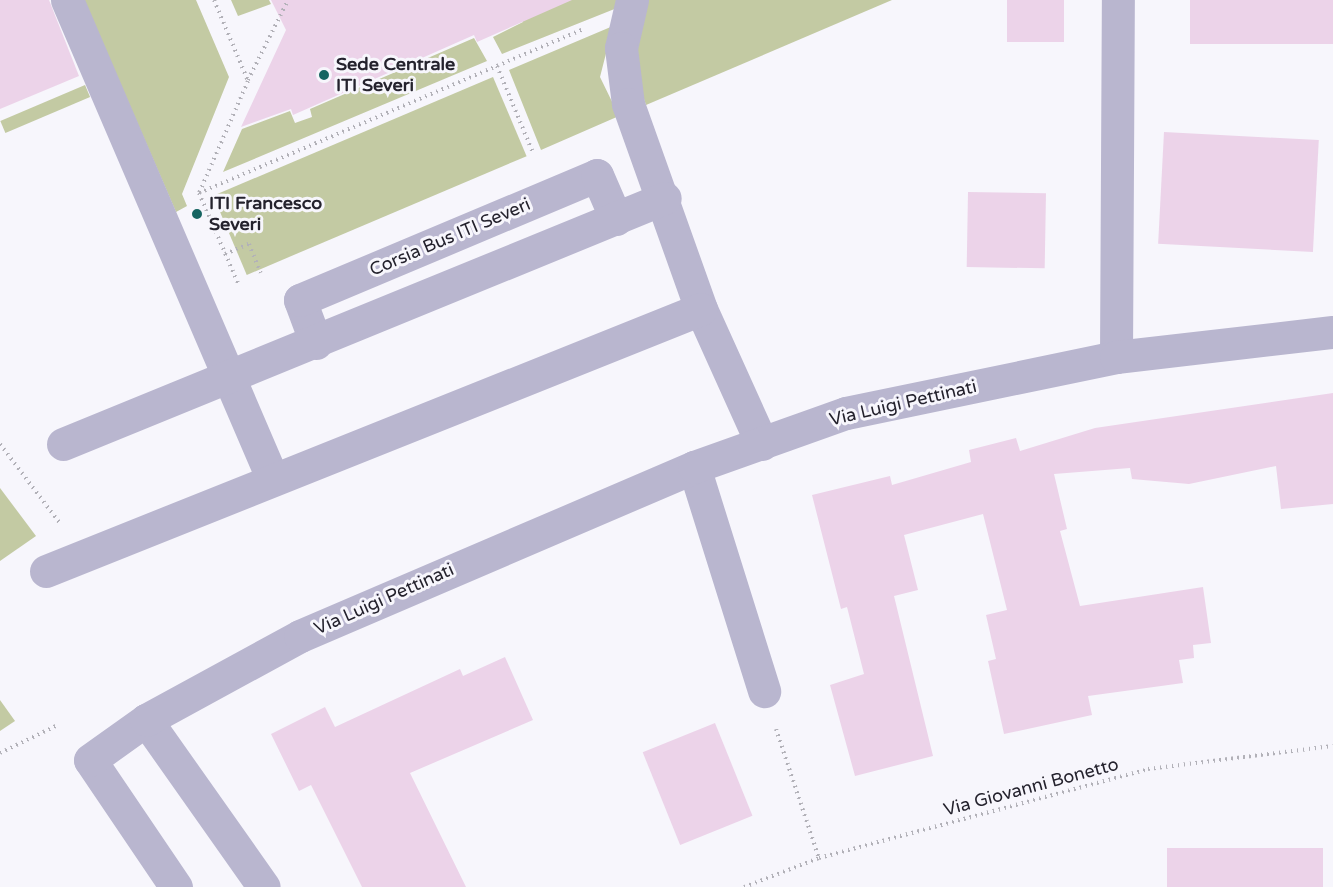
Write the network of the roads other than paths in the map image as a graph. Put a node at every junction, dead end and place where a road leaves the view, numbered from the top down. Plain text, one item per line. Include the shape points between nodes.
1 (67, 0) edge
2 (1118, 0) edge
3 (631, 8) edge
4 (665, 198) junction
5 (616, 219) junction
6 (701, 309) junction
7 (1333, 332) edge
8 (316, 343) junction
9 (1116, 357) junction
10 (229, 379) junction
11 (63, 444) dead end
12 (762, 444) junction
13 (694, 467) junction
14 (273, 480) junction
15 (46, 571) dead end
16 (764, 692) road end
17 (146, 720) junction
18 (176, 887) edge
19 (264, 887) edge

1 - 10 street
2 - 9 street
3 - 4 street via 621,48 628,104
4 - 5 street
4 - 6 street
5 - 8 street
5 - 8 street, Corsia Bus ITI Severi via 597,174 300,300
6 - 12 street
6 - 14 street
7 - 9 street, Via Luigi Pettinati
8 - 10 street
9 - 12 street, Via Luigi Pettinati via 846,413
10 - 11 street
10 - 14 street
12 - 13 street, Via Luigi Pettinati
13 - 16 street
13 - 17 street, Via Luigi Pettinati via 300,636
14 - 15 street
17 - 18 street, Via Luigi Pettinati via 90,760
17 - 19 street

